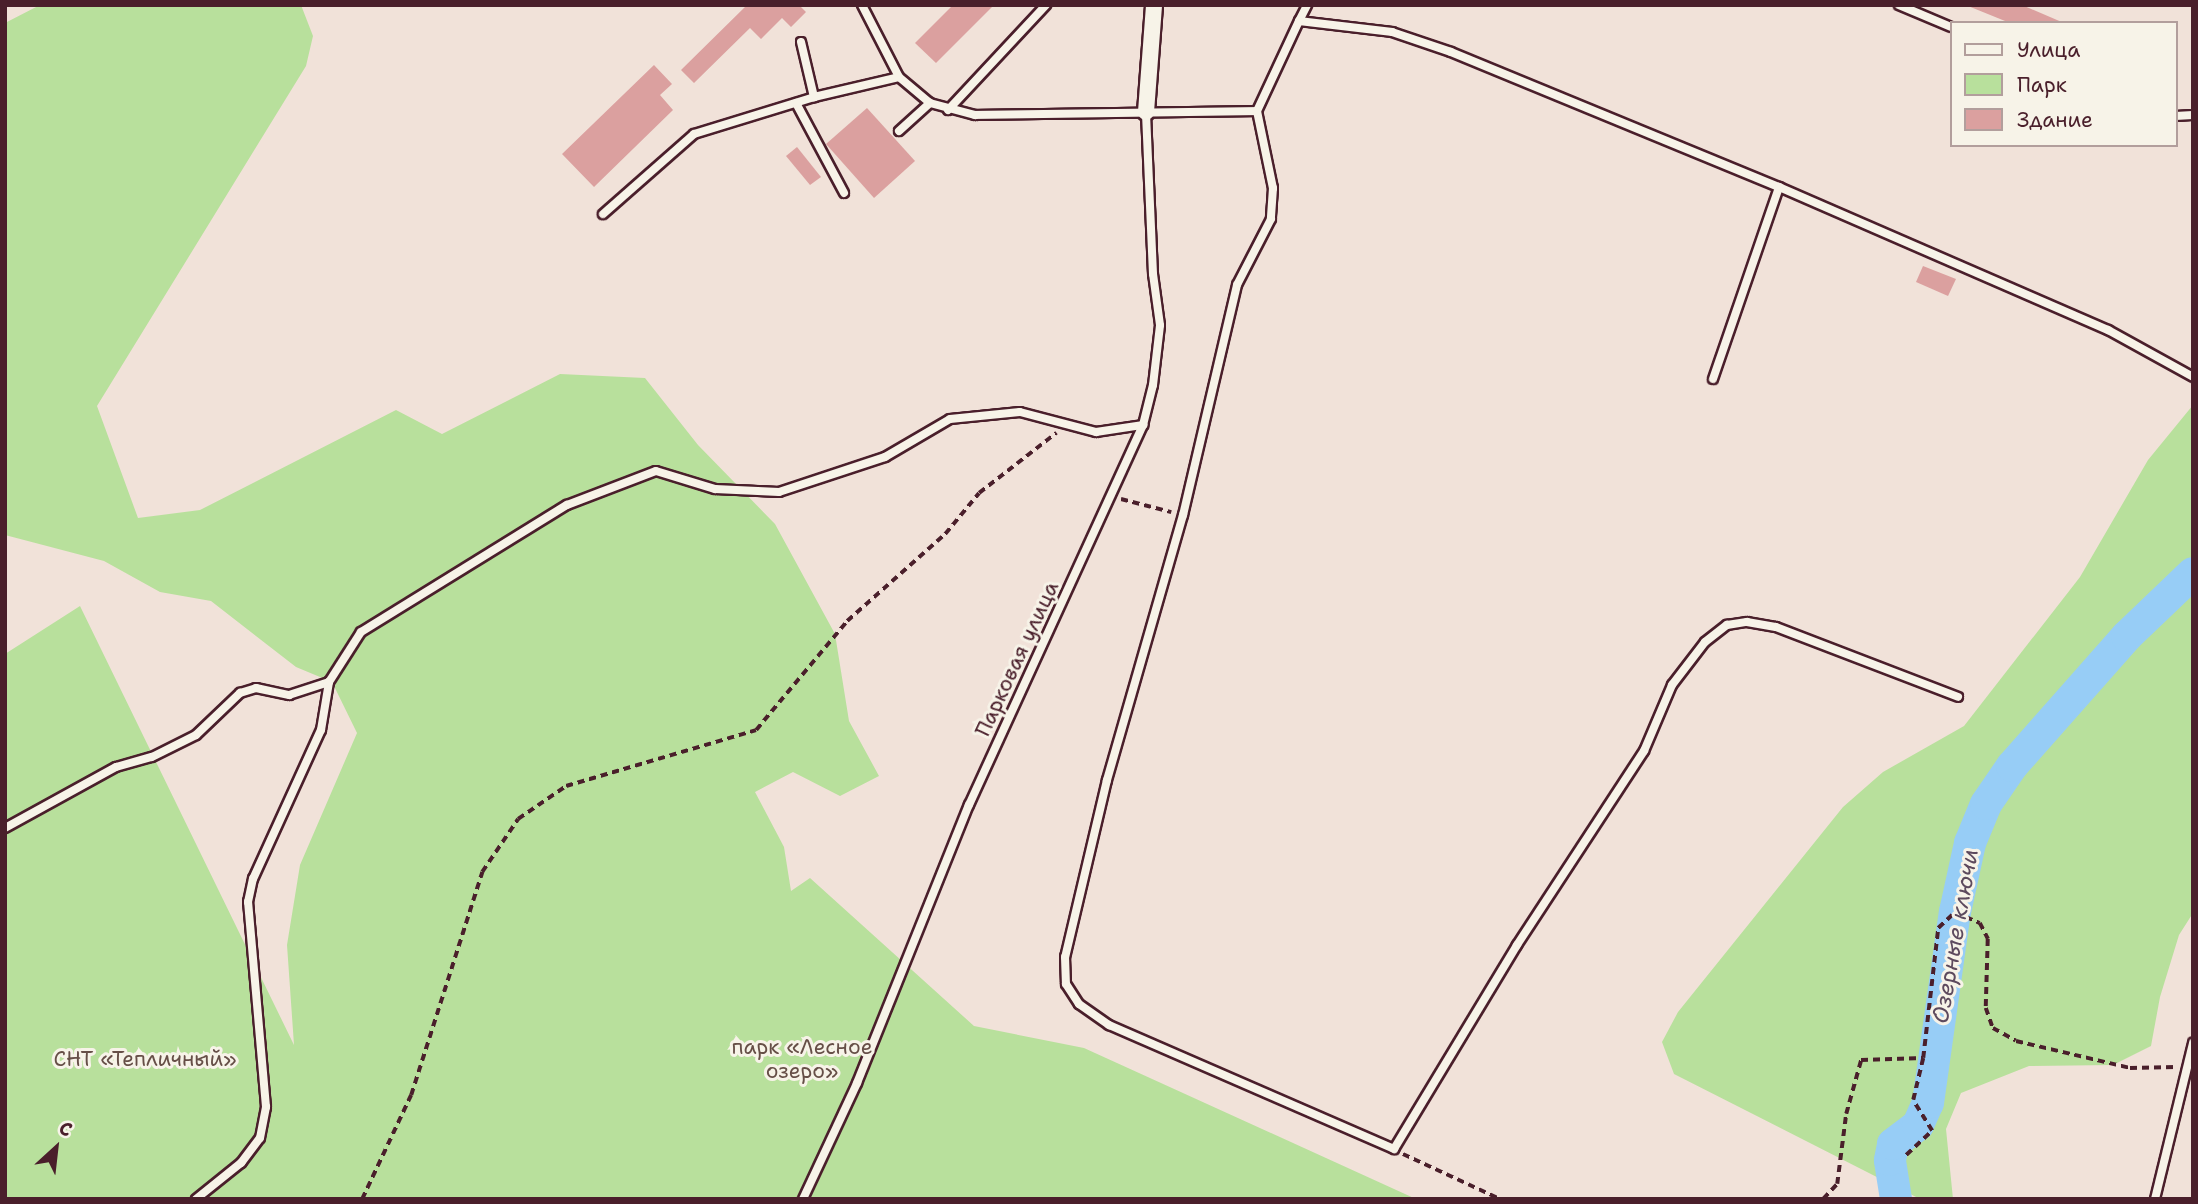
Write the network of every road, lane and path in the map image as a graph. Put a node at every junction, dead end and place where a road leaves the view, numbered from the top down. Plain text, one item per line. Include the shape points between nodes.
1 (862, 5) edge
2 (1046, 5) edge
3 (1154, 5) edge
4 (1307, 5) edge
5 (1899, 5) edge
6 (1300, 21) junction
7 (1950, 27) edge
8 (801, 42) dead end
9 (899, 77) junction
10 (814, 97) junction
11 (796, 103) junction
12 (930, 103) junction
13 (948, 110) junction
14 (1257, 111) junction
15 (1146, 112) junction
16 (899, 131) dead end
17 (1779, 187) junction
18 (844, 193) dead end
19 (603, 214) dead end
20 (2193, 377) edge
21 (1713, 379) dead end
22 (1065, 425) junction
23 (1143, 425) junction
24 (1112, 497) junction
25 (1183, 515) junction
26 (329, 682) junction
27 (1958, 697) dead end
28 (5, 828) edge
29 (2193, 1043) edge
30 (1923, 1058) junction
31 (2185, 1067) junction
32 (1394, 1149) junction
33 (1906, 1155) dead end
34 (196, 1199) edge
35 (362, 1199) edge
36 (803, 1199) edge
37 (1500, 1199) edge
38 (1823, 1199) edge
39 (2155, 1199) edge

1 - 9 lane
2 - 13 lane
3 - 15 street
4 - 6 lane
5 - 7 lane
6 - 14 lane
6 - 17 lane via 1392,32 1451,52
8 - 10 lane
9 - 10 lane
9 - 12 lane
10 - 11 lane
11 - 18 lane
11 - 19 lane via 694,134
12 - 13 lane
12 - 16 lane
13 - 15 lane via 975,115
14 - 15 lane via 1222,115
14 - 25 lane via 1273,188 1271,219 1237,285
15 - 23 lane, Парковая улица via 1153,274 1160,325
17 - 20 lane via 2108,330
17 - 21 lane
22 - 23 lane via 1096,432
22 - 26 lane via 1020,412 950,419 885,457 779,492 715,489 656,471 628,480 567,505 380,617 360,632
22 - 35 path via 979,493 945,534 847,621 756,730 566,786 518,819 482,872 411,1095
23 - 24 lane, Парковая улица
24 - 25 path
24 - 36 lane, Парковая улица via 969,805 858,1083
25 - 32 lane via 1107,780 1065,957 1066,984 1079,1004 1109,1025
26 - 28 lane via 289,695 256,688 240,694 196,735 152,757 116,767
26 - 34 lane via 321,730 253,879 248,902 266,1107 260,1138 241,1163
27 - 32 lane via 1776,627 1747,622 1727,625 1705,642 1672,685 1644,751 1517,945
29 - 31 lane
30 - 31 path via 1938,928 1955,912 1980,923 1988,939 1986,1008 1993,1028 2016,1041 2130,1068
30 - 33 path via 1913,1100 1932,1131
30 - 38 path via 1861,1060 1846,1115 1837,1184
31 - 39 lane
32 - 37 path

